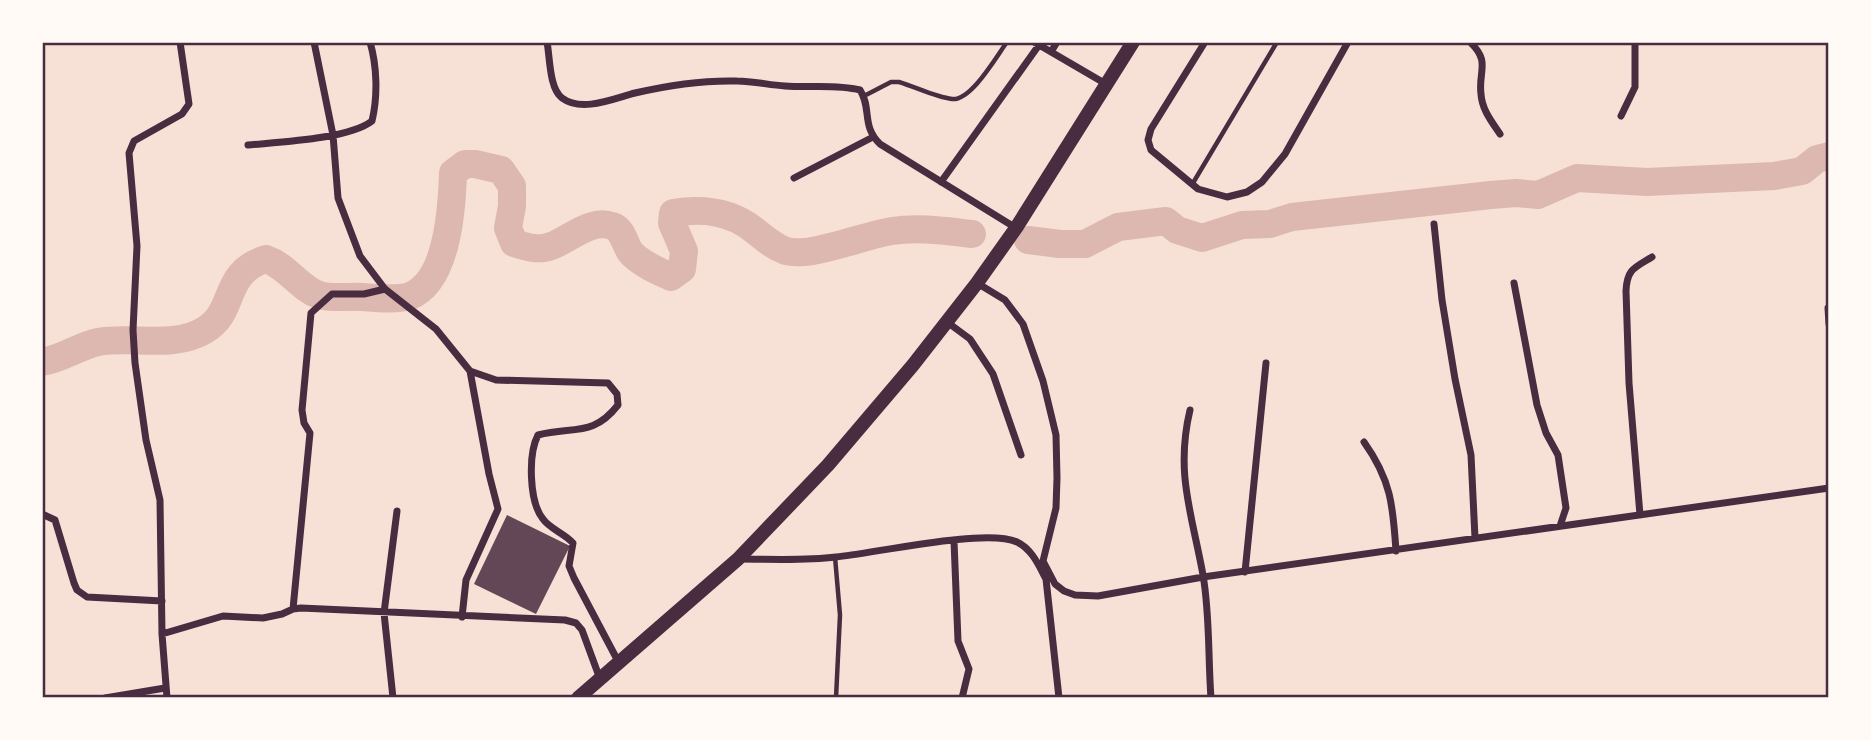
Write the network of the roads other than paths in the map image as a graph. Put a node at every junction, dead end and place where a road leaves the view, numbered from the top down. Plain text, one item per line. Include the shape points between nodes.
1 (180, 42) edge
2 (314, 42) edge
3 (370, 42) edge
4 (547, 42) edge
5 (1007, 42) edge
6 (1058, 42) edge
7 (1133, 42) edge
8 (1205, 42) edge
9 (1277, 42) edge
10 (1348, 42) edge
11 (1470, 42) edge
12 (1635, 42) edge
13 (1037, 43) edge
14 (1051, 52) junction
15 (1107, 85) junction
16 (864, 96) junction
17 (1621, 116) dead end
18 (1500, 134) dead end
19 (334, 135) junction
20 (873, 137) junction
21 (248, 145) dead end
22 (794, 178) dead end
23 (941, 182) junction
24 (1193, 183) junction
25 (1434, 223) dead end
26 (1016, 228) junction
27 (1652, 257) dead end
28 (977, 283) junction
29 (1514, 283) dead end
30 (387, 290) junction
31 (1828, 308) edge
32 (947, 322) junction
33 (1829, 324) edge
34 (1266, 363) dead end
35 (470, 371) junction
36 (1190, 411) dead end
37 (1364, 442) dead end
38 (1021, 455) dead end
39 (1829, 488) edge
40 (397, 512) dead end
41 (42, 513) edge
42 (1640, 516) junction
43 (1560, 526) junction
44 (1475, 538) junction
45 (954, 541) junction
46 (1024, 546) junction
47 (1396, 551) junction
48 (835, 557) junction
49 (738, 559) junction
50 (1043, 561) junction
51 (1245, 572) junction
52 (1203, 577) junction
53 (163, 601) junction
54 (293, 609) junction
55 (384, 613) junction
56 (462, 617) junction
57 (162, 634) junction
58 (619, 663) junction
59 (600, 679) junction
60 (165, 688) junction
61 (105, 698) edge
62 (167, 698) edge
63 (393, 698) edge
64 (578, 698) edge
65 (836, 698) edge
66 (962, 698) edge
67 (1059, 698) edge
68 (1211, 698) edge

1 - 53 street via 189,104 182,114 134,141 129,153 137,246 135,363 160,500
2 - 19 street
3 - 19 street via 375,67 372,121
4 - 16 street via 554,85 561,97 576,104 697,82 849,87
5 - 16 lane via 960,99 900,82
6 - 14 street
7 - 15 main road
8 - 24 street via 1148,140 1151,150
9 - 24 lane
10 - 24 street via 1285,154 1262,182 1227,197 1198,189
11 - 18 street via 1484,63 1483,106
12 - 17 street via 1635,87
13 - 14 street
13 - 23 street
14 - 15 street
15 - 26 main road
16 - 20 street
19 - 21 street
19 - 30 street via 338,198 348,228 360,256
20 - 22 street
20 - 23 street
23 - 26 street
25 - 44 street via 1442,300 1471,455
26 - 28 main road
27 - 42 street via 1627,276 1626,291
28 - 32 main road
28 - 50 street via 1005,300 1023,324 1056,435 1056,508
29 - 43 street via 1536,405 1558,455 1566,508
30 - 35 street via 436,329
30 - 54 street via 332,294 311,313 302,410 310,433
31 - 33 street
32 - 38 street via 970,339 993,374
32 - 49 main road via 828,465
34 - 51 street
35 - 56 street via 498,509 466,580
35 - 58 street via 496,380 608,383 617,394 618,405 595,427 538,435 532,446 531,468 543,520 573,543 569,566
36 - 52 street via 1185,434 1185,493
37 - 47 street via 1380,465 1390,493
39 - 42 street
40 - 55 street
41 - 53 street via 55,520 81,594
42 - 43 street
43 - 44 street
44 - 47 street
45 - 46 street via 986,538
45 - 48 street
45 - 66 street via 958,642 969,669
46 - 50 street
46 - 67 street via 1046,579
47 - 51 street
48 - 49 street
48 - 65 lane via 840,615
49 - 58 main road
50 - 52 street via 1064,592 1098,597
51 - 52 street
52 - 68 street
53 - 57 street
54 - 55 street
54 - 57 street via 263,618 223,616
55 - 56 street
55 - 63 street
56 - 59 street via 576,623
57 - 60 street
58 - 59 main road
59 - 64 main road
60 - 61 street
60 - 62 street

